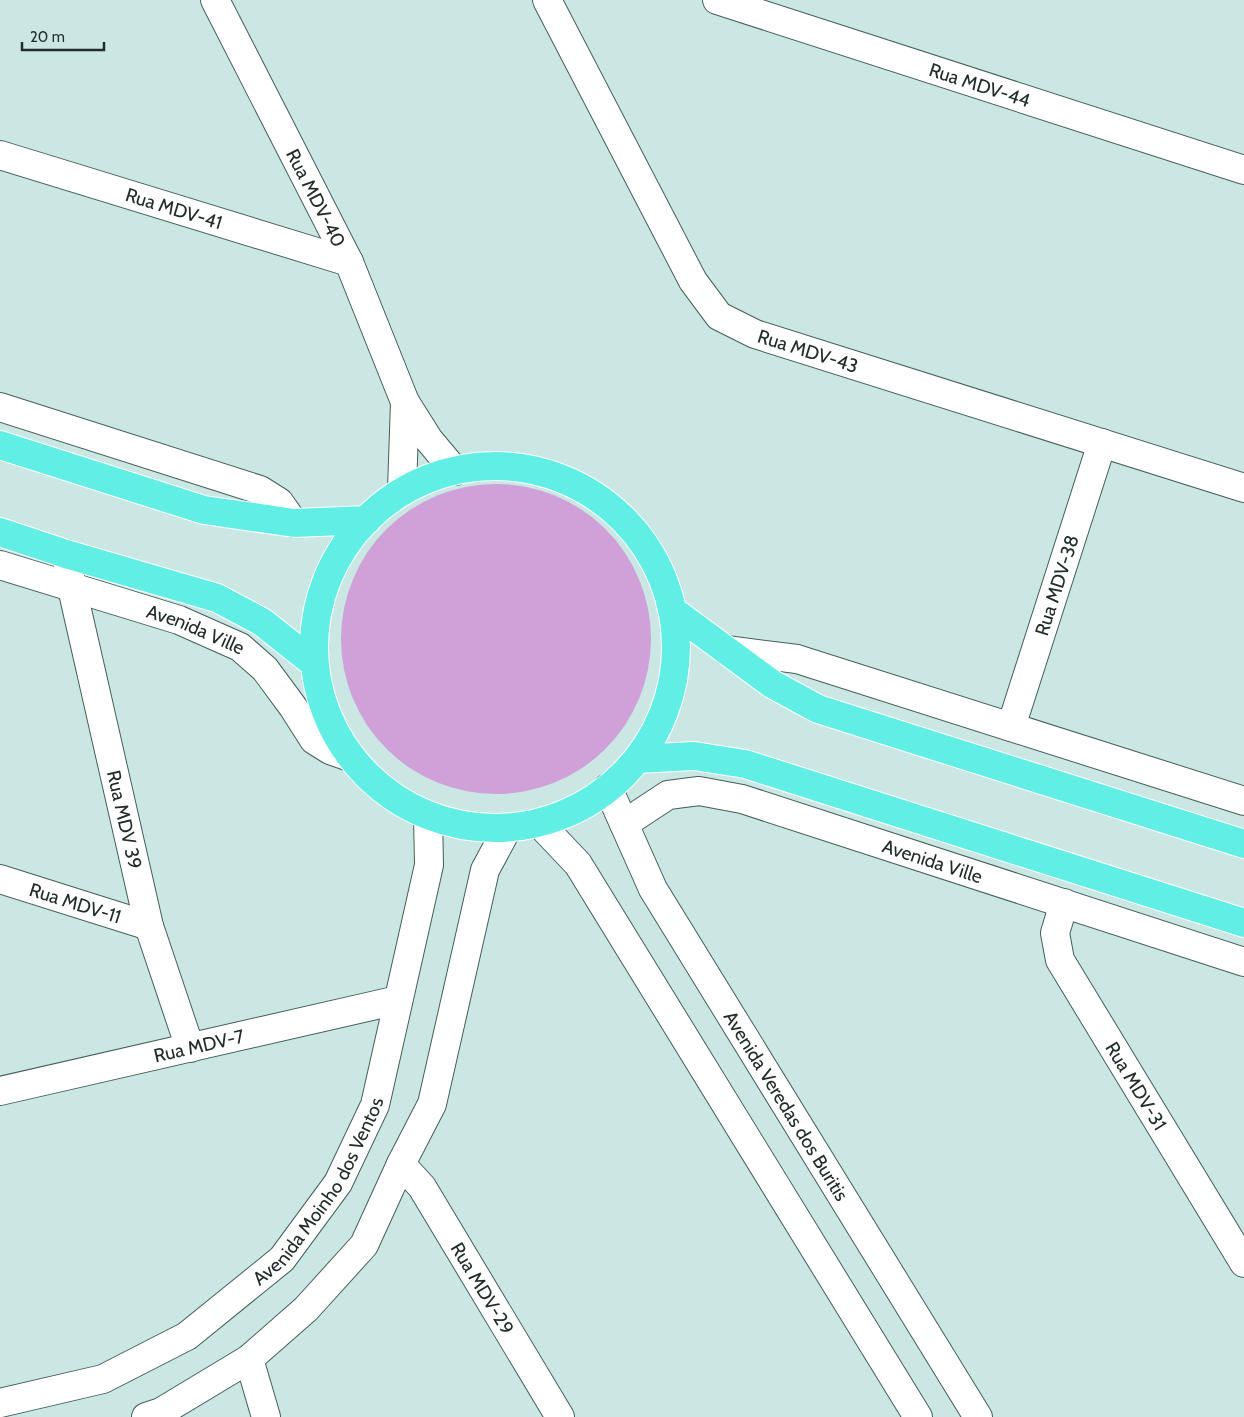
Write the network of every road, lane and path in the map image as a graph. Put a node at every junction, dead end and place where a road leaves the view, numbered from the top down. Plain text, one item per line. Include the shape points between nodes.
1 (215, 0) edge
2 (547, 0) edge
3 (717, 0) edge
4 (0, 155) edge
5 (1244, 170) edge
6 (349, 262) junction
7 (405, 402) junction
8 (0, 407) edge
9 (1102, 443) junction
10 (0, 445) edge
11 (455, 471) junction
12 (1244, 488) edge
13 (402, 489) junction
14 (366, 520) junction
15 (294, 523) junction
16 (0, 532) edge
17 (66, 554) junction
18 (0, 565) edge
19 (72, 588) junction
20 (673, 611) junction
21 (726, 650) junction
22 (315, 664) junction
23 (1011, 727) junction
24 (350, 757) junction
25 (637, 760) junction
26 (608, 788) junction
27 (1244, 801) edge
28 (428, 816) junction
29 (539, 823) junction
30 (624, 824) junction
31 (507, 828) junction
32 (1244, 844) edge
33 (0, 879) edge
34 (1064, 903) junction
35 (1244, 923) edge
36 (149, 926) junction
37 (1244, 962) edge
38 (398, 1000) junction
39 (190, 1048) junction
40 (0, 1091) edge
41 (401, 1164) junction
42 (1244, 1263) edge
43 (249, 1359) junction
44 (0, 1403) edge
45 (146, 1417) edge
46 (266, 1417) edge
47 (560, 1417) edge
48 (918, 1417) edge
49 (978, 1417) edge

1 - 6 street, Rua MDV-40
2 - 9 street, Rua MDV-43 via 693,281 719,316 755,334
3 - 5 street, Rua MDV-44
4 - 6 street, Rua MDV-41
6 - 7 street, Rua MDV-40
7 - 11 street, Rua MDV-40 via 429,440
7 - 13 street, Rua MDV-40
8 - 15 street via 260,490 279,502
9 - 12 street, Rua MDV-43
9 - 23 street, Rua MDV-38
10 - 15 highway via 204,510
11 - 13 highway
11 - 20 highway via 490,466 534,470 585,489 627,522 656,561
13 - 14 highway
14 - 15 highway
14 - 22 highway via 337,559 317,613
16 - 17 highway, Avenida Ville
17 - 19 street, Rua MDV 39
17 - 22 highway, Avenida Ville via 217,598 262,622
18 - 19 street, Avenida Ville
19 - 24 street, Avenida Ville via 179,620 240,647 265,669 314,740
19 - 36 street, Rua MDV 39
20 - 21 highway
20 - 25 highway via 676,663 667,706
21 - 23 street via 797,659
21 - 32 highway via 772,684 818,709
22 - 24 highway via 325,712
23 - 27 street
24 - 28 highway via 384,791
25 - 26 highway
25 - 35 highway, Avenida Ville via 694,756 745,764
26 - 29 highway via 576,810
26 - 30 street, Avenida Veredas dos Buritis
28 - 31 highway via 466,827
28 - 38 street, Avenida Moinho dos Ventos via 429,865
29 - 31 highway
29 - 48 street via 578,864
30 - 34 street, Avenida Ville via 668,795 699,791 742,799
30 - 49 street, Avenida Veredas dos Buritis via 653,889
31 - 41 street via 484,870 432,1104
33 - 36 street, Rua MDV-11
34 - 37 street, Avenida Ville
34 - 42 street, Rua MDV-31 via 1055,933 1060,960
36 - 39 street, Rua MDV 39
38 - 39 street, Rua MDV-7
38 - 44 street, Avenida Moinho dos Ventos via 375,1105 338,1184 282,1259 187,1336 103,1378
39 - 40 street, Rua MDV-7
41 - 43 street via 364,1245 306,1309
41 - 47 street, Rua MDV-29 via 422,1187
43 - 45 street via 161,1412
43 - 46 street

